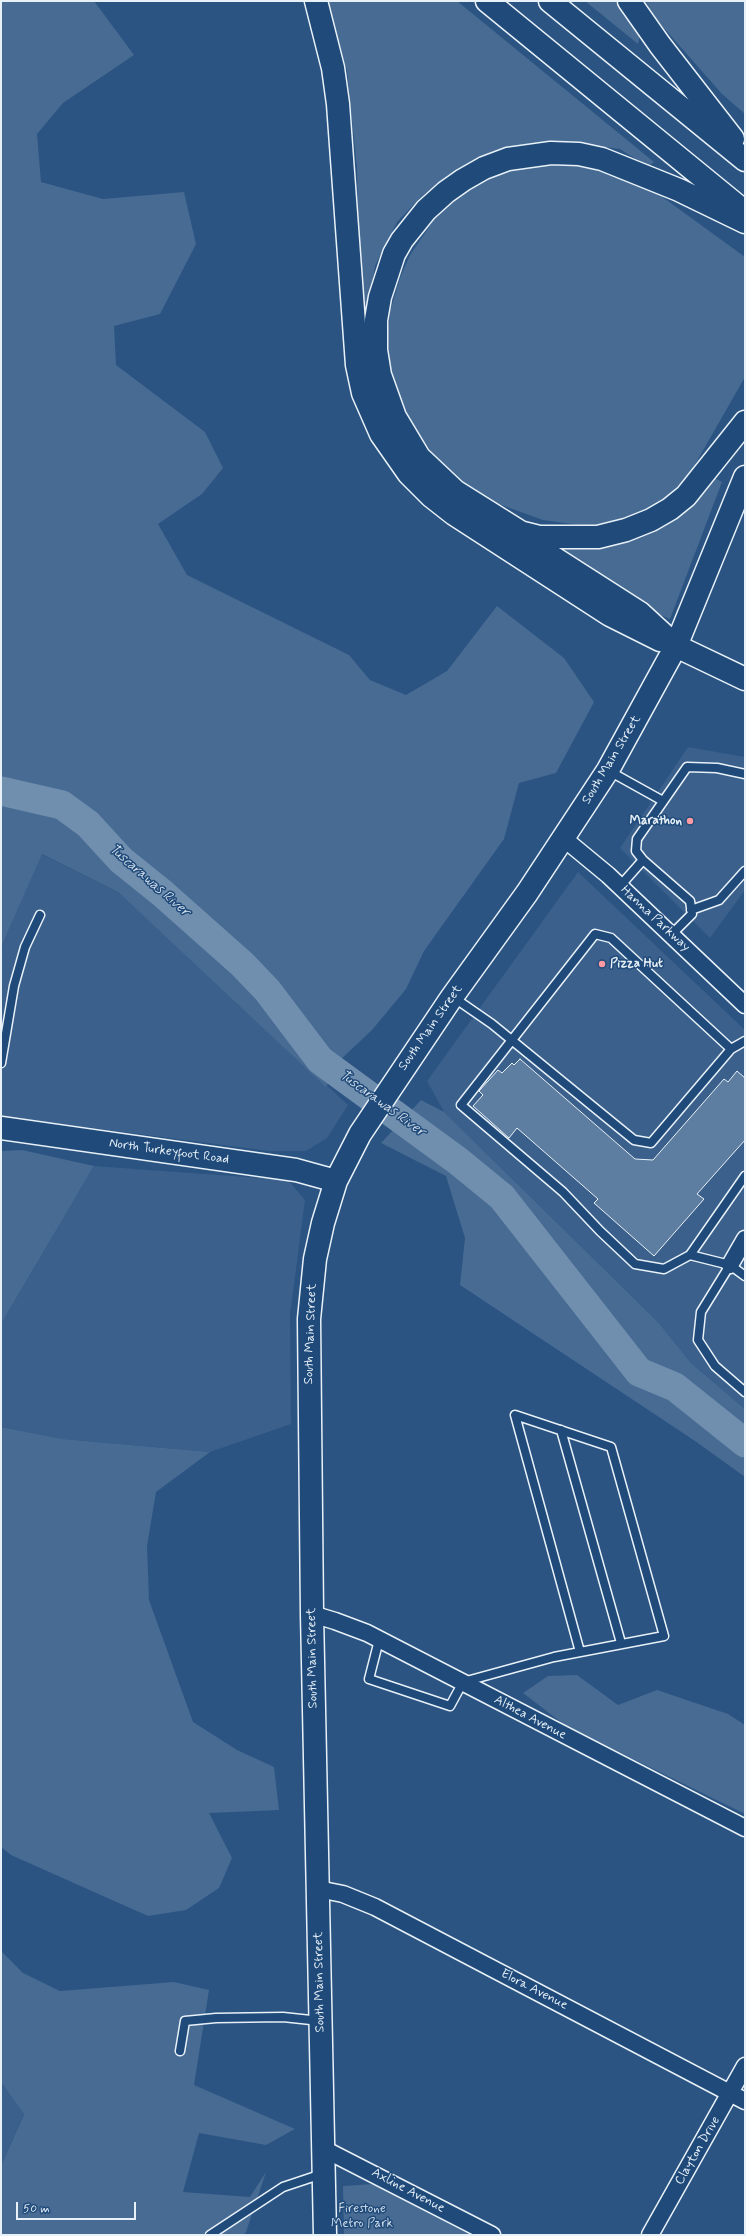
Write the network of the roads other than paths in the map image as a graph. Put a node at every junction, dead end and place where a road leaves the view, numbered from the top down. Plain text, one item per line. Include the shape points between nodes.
1 (316, 1) edge
2 (486, 1) edge
3 (550, 1) edge
4 (629, 1) edge
5 (745, 154) edge
6 (745, 160) edge
7 (745, 212) edge
8 (745, 222) edge
9 (745, 422) edge
10 (745, 477) edge
11 (522, 533) junction
12 (676, 646) junction
13 (745, 679) edge
14 (608, 770) junction
15 (745, 774) edge
16 (663, 801) junction
17 (562, 837) junction
18 (643, 860) junction
19 (745, 870) edge
20 (620, 886) junction
21 (691, 910) junction
22 (40, 915) dead end
23 (672, 935) junction
24 (452, 997) junction
25 (744, 1001) edge
26 (512, 1040) junction
27 (745, 1041) edge
28 (731, 1049) junction
29 (1, 1063) edge
30 (1, 1128) edge
31 (745, 1176) edge
32 (336, 1181) junction
33 (745, 1239) edge
34 (690, 1255) junction
35 (730, 1265) junction
36 (745, 1276) edge
37 (745, 1392) edge
38 (561, 1430) junction
39 (312, 1614) junction
40 (379, 1640) junction
41 (622, 1643) junction
42 (580, 1652) junction
43 (463, 1682) junction
44 (745, 1828) edge
45 (318, 1889) junction
46 (321, 2021) junction
47 (180, 2051) dead end
48 (745, 2066) edge
49 (731, 2094) junction
50 (745, 2101) edge
51 (324, 2149) junction
52 (324, 2173) junction
53 (210, 2235) edge
54 (325, 2235) edge
55 (492, 2235) edge
56 (650, 2235) edge

1 - 12 main road via 333,68 338,104 357,365 363,393 381,434 409,474 454,514 610,615 648,636
2 - 7 main road
3 - 6 main road
4 - 5 main road
8 - 11 main road via 679,190 602,159 579,154 551,153 508,159 484,168 446,192 426,210 402,240 386,274 376,320 376,350 388,400 403,433 419,457 437,476 482,509
9 - 11 main road via 686,496 651,520 598,537 539,537
10 - 12 main road, South Main Street
11 - 12 main road via 540,549 640,613
12 - 13 main road
12 - 14 main road, South Main Street
14 - 16 lane
14 - 17 main road, South Main Street
15 - 16 lane via 717,768 687,767
16 - 18 lane via 637,839 636,851
17 - 20 street, Hanna Parkway
17 - 24 main road, South Main Street via 527,893
18 - 20 lane
18 - 21 lane via 690,901
19 - 21 lane via 719,900
20 - 23 street, Hanna Parkway
21 - 23 lane via 692,914
22 - 29 lane via 25,947 14,986
23 - 25 street, Hanna Parkway
24 - 26 lane
24 - 32 main road, South Main Street via 360,1134
26 - 28 lane via 634,1140 650,1143
26 - 28 lane via 595,934 611,938
26 - 34 lane via 461,1105 562,1192 635,1264 664,1269
27 - 28 lane
30 - 32 main road, North Turkeyfoot Road via 296,1170
31 - 34 lane
32 - 39 main road, South Main Street via 315,1259 309,1319
33 - 35 street
34 - 35 lane
35 - 36 lane
35 - 37 lane via 701,1312 698,1340 715,1366
38 - 41 lane
38 - 41 lane via 611,1447 664,1636
38 - 42 lane via 515,1415
39 - 40 street, Althea Avenue
39 - 45 main road, South Main Street
40 - 43 street, Althea Avenue
40 - 43 lane via 369,1679 450,1706
41 - 42 lane
42 - 43 lane
43 - 44 street, Althea Avenue
45 - 46 main road, South Main Street
45 - 49 street, Elora Avenue via 343,1894 375,1908
46 - 47 lane via 283,2017 185,2021
46 - 51 main road, South Main Street
48 - 49 street, Clayton Drive
49 - 50 street, Elora Avenue
49 - 56 street, Clayton Drive
51 - 52 main road, South Main Street
51 - 55 street, Axline Avenue
52 - 53 lane via 284,2187
52 - 54 main road, South Main Street

